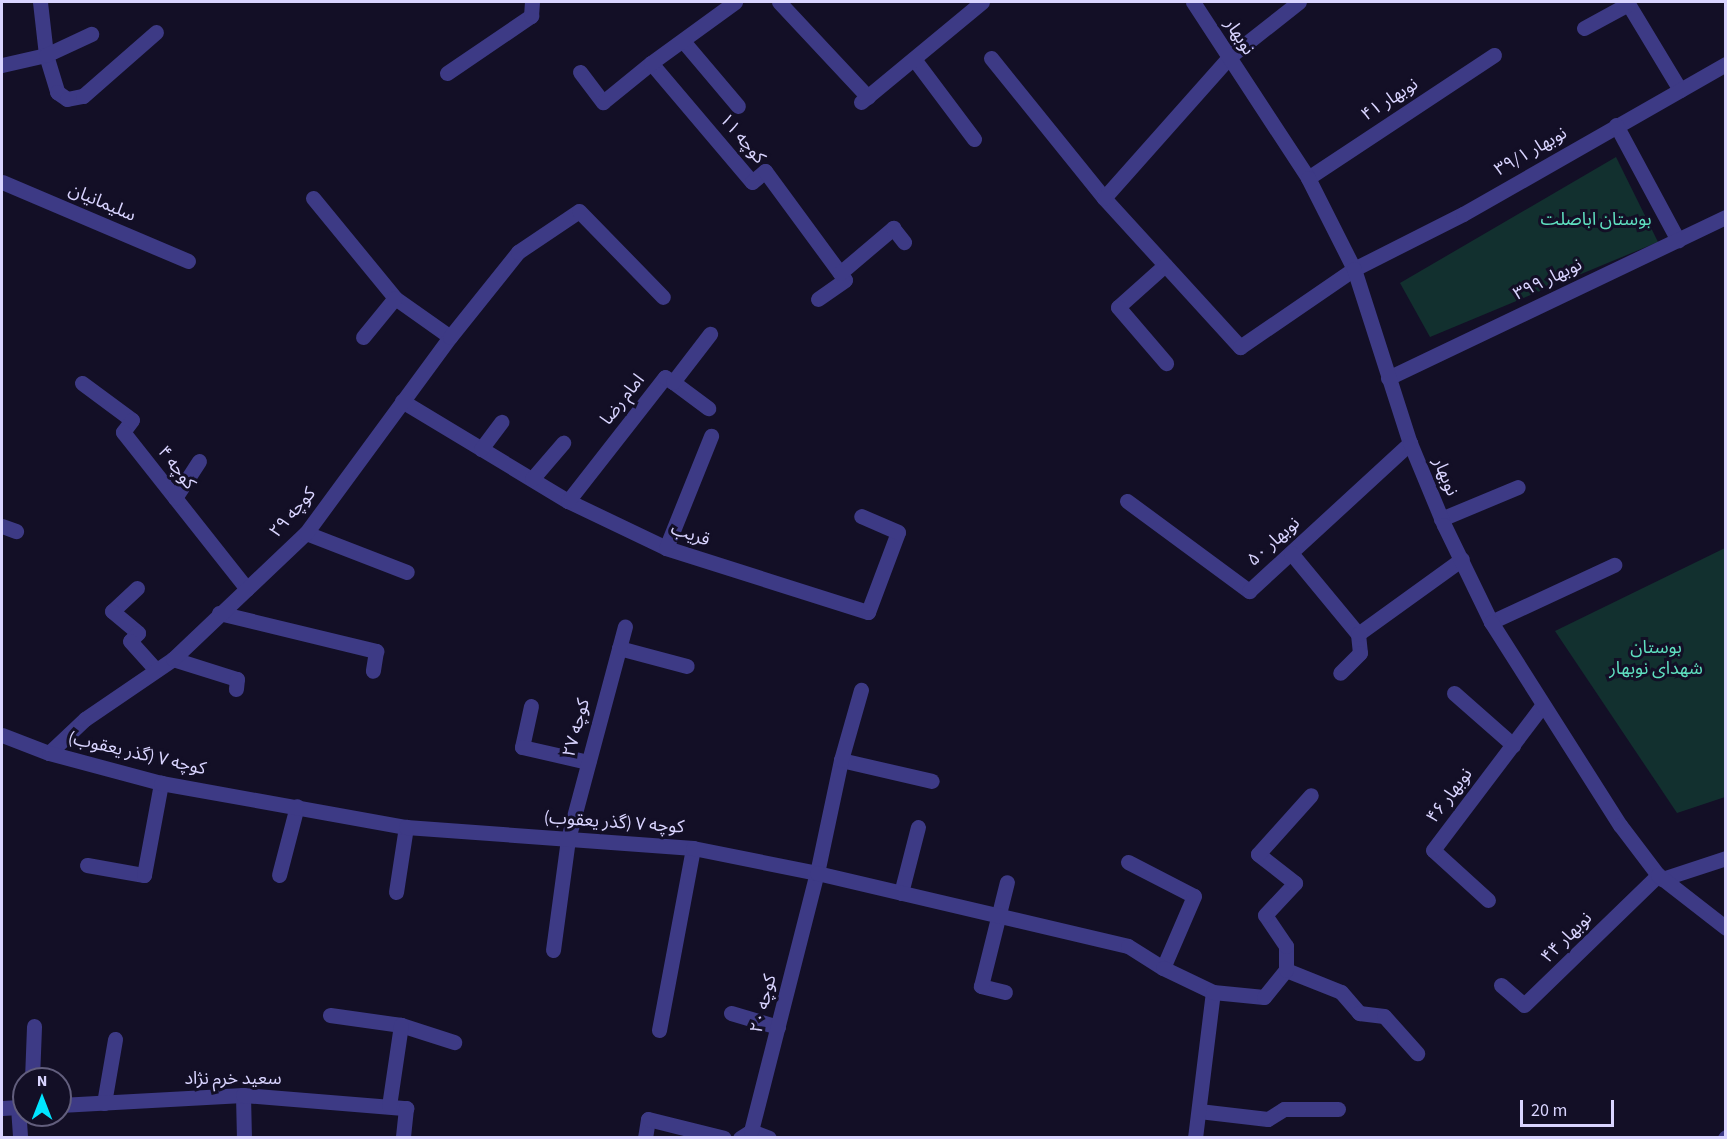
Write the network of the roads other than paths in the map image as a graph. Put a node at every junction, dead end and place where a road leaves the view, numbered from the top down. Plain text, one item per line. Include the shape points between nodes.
1 (40, 2) edge
2 (532, 2) edge
3 (735, 2) edge
4 (779, 2) edge
5 (982, 2) edge
6 (1193, 2) edge
7 (1299, 2) edge
8 (1628, 3) edge
9 (715, 8) edge
10 (1584, 28) dead end
11 (156, 32) dead end
12 (91, 34) dead end
13 (682, 41) junction
14 (46, 55) junction
15 (1494, 55) dead end
16 (1229, 57) junction
17 (991, 58) dead end
18 (914, 59) junction
19 (651, 63) junction
20 (1725, 64) edge
21 (2, 66) edge
22 (580, 72) dead end
23 (447, 73) dead end
24 (1680, 90) junction
25 (738, 106) dead end
26 (1616, 125) junction
27 (974, 139) dead end
28 (1308, 178) junction
29 (2, 182) edge
30 (314, 198) dead end
31 (1104, 198) junction
32 (1725, 217) edge
33 (1678, 240) junction
34 (904, 242) dead end
35 (188, 261) dead end
36 (1165, 265) junction
37 (1353, 269) junction
38 (843, 277) junction
39 (663, 297) dead end
40 (395, 298) junction
41 (818, 299) dead end
42 (710, 334) dead end
43 (363, 337) dead end
44 (450, 337) junction
45 (1166, 363) dead end
46 (1388, 378) junction
47 (673, 382) junction
48 (82, 383) dead end
49 (402, 401) junction
50 (708, 408) dead end
51 (501, 422) dead end
52 (711, 436) dead end
53 (563, 443) dead end
54 (1410, 443) junction
55 (482, 449) junction
56 (199, 461) dead end
57 (532, 479) junction
58 (1518, 487) dead end
59 (175, 498) junction
60 (568, 501) junction
61 (1127, 501) dead end
62 (861, 516) dead end
63 (1441, 519) junction
64 (306, 533) junction
65 (666, 548) junction
66 (1291, 553) junction
67 (1462, 559) junction
68 (1614, 565) dead end
69 (407, 572) dead end
70 (137, 588) dead end
71 (247, 589) junction
72 (219, 613) junction
73 (1491, 622) junction
74 (624, 627) dead end
75 (1358, 634) junction
76 (619, 648) junction
77 (172, 659) junction
78 (687, 666) dead end
79 (156, 670) junction
80 (373, 671) dead end
81 (1340, 673) dead end
82 (236, 689) dead end
83 (861, 690) dead end
84 (1454, 693) dead end
85 (531, 706) dead end
86 (1542, 706) junction
87 (2, 735) edge
88 (1513, 745) junction
89 (49, 753) junction
90 (841, 760) junction
91 (588, 762) junction
92 (932, 781) dead end
93 (161, 783) junction
94 (1311, 795) dead end
95 (297, 806) junction
96 (406, 827) junction
97 (918, 827) dead end
98 (568, 839) junction
99 (693, 848) junction
100 (1725, 858) edge
101 (1128, 862) dead end
102 (87, 865) dead end
103 (817, 873) junction
104 (279, 875) dead end
105 (1660, 877) junction
106 (1007, 882) dead end
107 (396, 892) dead end
108 (901, 893) junction
109 (1488, 900) dead end
110 (998, 915) junction
111 (1725, 928) edge
112 (553, 950) dead end
113 (1163, 968) junction
114 (1286, 970) junction
115 (1501, 985) dead end
116 (1005, 992) dead end
117 (1214, 992) junction
118 (731, 1013) dead end
119 (330, 1015) dead end
120 (401, 1025) junction
121 (34, 1026) dead end
122 (778, 1027) junction
123 (659, 1030) dead end
124 (115, 1039) dead end
125 (454, 1042) dead end
126 (1417, 1053) dead end
127 (32, 1067) edge
128 (243, 1095) junction
129 (104, 1103) junction
130 (72, 1104) edge
131 (389, 1106) junction
132 (1338, 1109) dead end
133 (1199, 1111) junction
134 (746, 1134) edge
135 (244, 1137) edge
136 (403, 1137) edge
137 (645, 1137) edge
138 (724, 1137) edge
139 (770, 1137) edge
140 (1195, 1137) edge

1 - 14 street
2 - 23 street via 531,16
3 - 9 street
4 - 18 street via 865,99
5 - 18 street
6 - 16 street, نوبهار
7 - 16 street
8 - 10 street
8 - 24 street
9 - 13 street
11 - 14 street via 83,96 67,99 57,92
12 - 14 street
13 - 19 street
13 - 25 street
14 - 21 street
15 - 28 street, نوبهار ۴۱
16 - 28 street, نوبهار
16 - 31 street
17 - 31 street
18 - 27 street
19 - 22 street via 603,102
19 - 38 street, کوچه ۱۱ via 752,182 765,171
20 - 24 street, نوبهار ۳۹/۱
24 - 26 street, نوبهار ۳۹/۱
26 - 33 street
26 - 37 street, نوبهار ۳۹/۱ via 1463,214
28 - 37 street, نوبهار
29 - 35 street, سلیمانیان
30 - 40 street
31 - 36 street
32 - 33 street, نوبهار ۳۹۹
33 - 46 street, نوبهار ۳۹۹
34 - 38 street via 893,228
36 - 37 street, نوبهار ۳۹/۱ via 1240,347
36 - 45 street via 1118,307
37 - 46 street, نوبهار
38 - 41 street
39 - 44 street, کوچه ۲۹ via 579,211 518,252
40 - 43 street
40 - 44 street
42 - 47 street, امام رضا
44 - 49 street, کوچه ۲۹
46 - 54 street, نوبهار
47 - 50 street
47 - 60 street, امام رضا via 665,377
48 - 59 street, کوچه ۴ via 132,420 123,432
49 - 55 street, قریب
49 - 64 street, کوچه ۲۹
51 - 55 street
52 - 65 street
53 - 57 street
54 - 63 street, نوبهار
54 - 66 street, نوبهار ۵۰
55 - 57 street, قریب
56 - 59 street
57 - 60 street, قریب
58 - 63 street
59 - 71 street, کوچه ۴
60 - 65 street, قریب
61 - 66 street, نوبهار ۵۰ via 1249,591
62 - 65 street, قریب via 898,532 868,612
63 - 67 street, نوبهار
64 - 69 street
64 - 71 street, کوچه ۲۹
66 - 75 street
67 - 73 street, نوبهار
67 - 75 street
68 - 73 street
70 - 79 street via 112,611 138,633 130,641
71 - 72 street, کوچه ۲۹
72 - 77 street, کوچه ۲۹
72 - 80 street via 376,651
73 - 86 street, نوبهار
74 - 76 street, کوچه ۲۷
75 - 81 street via 1360,654
76 - 78 street
76 - 91 street, کوچه ۲۷
77 - 79 street, کوچه ۲۹
77 - 82 street via 237,679
79 - 89 street, کوچه ۲۹ via 85,719
83 - 90 street, کوچه ۲۰
84 - 88 street
85 - 91 street via 522,747
86 - 88 street, نوبهار ۴۶
86 - 105 street, نوبهار via 1620,825
87 - 89 street, کوچه ۷ (گذر یعقوب)
88 - 109 street, نوبهار ۴۶ via 1433,850
89 - 93 street, کوچه ۷ (گذر یعقوب)
90 - 92 street
90 - 103 street, کوچه ۲۰
91 - 98 street, کوچه ۲۷
93 - 95 street, کوچه ۷ (گذر یعقوب)
93 - 102 street via 144,875
94 - 114 street via 1258,854 1295,883 1265,915 1286,946
95 - 96 street, کوچه ۷ (گذر یعقوب)
95 - 104 street
96 - 98 street, کوچه ۷ (گذر یعقوب)
96 - 107 street
97 - 108 street
98 - 99 street, کوچه ۷ (گذر یعقوب)
98 - 112 street, کوچه ۲۷
99 - 103 street, کوچه ۷ (گذر یعقوب)
99 - 123 street
100 - 105 street
101 - 113 street via 1194,896
103 - 108 street, کوچه ۷ (گذر یعقوب)
103 - 122 street, کوچه ۲۰
105 - 111 street, نوبهار
105 - 115 street, نوبهار ۴۴ via 1524,1005
106 - 110 street
108 - 110 street, کوچه ۷ (گذر یعقوب)
110 - 113 street, کوچه ۷ (گذر یعقوب) via 1128,946
110 - 116 street via 981,986
113 - 117 street, کوچه ۷ (گذر یعقوب)
114 - 117 street, کوچه ۷ (گذر یعقوب) via 1264,997
114 - 126 street via 1341,992 1359,1014 1384,1016
117 - 133 street
118 - 122 street
119 - 120 street
120 - 125 street
120 - 131 street
121 - 127 street
122 - 134 street, کوچه ۲۰
124 - 129 street
128 - 129 street, سعید خرم نژاد
128 - 131 street, سعید خرم نژاد
128 - 135 street
129 - 130 street, سعید خرم نژاد
131 - 136 street, سعید خرم نژاد via 406,1108
132 - 133 street via 1284,1109 1268,1119
133 - 140 street
134 - 139 street
137 - 138 street via 648,1119

